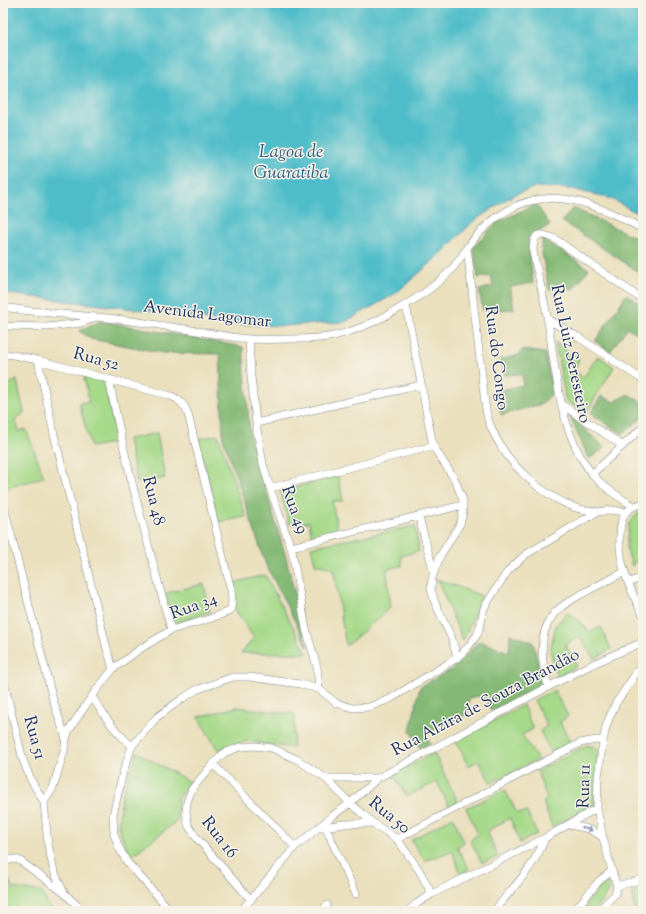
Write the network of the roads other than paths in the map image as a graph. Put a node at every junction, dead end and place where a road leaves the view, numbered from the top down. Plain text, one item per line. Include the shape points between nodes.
1 (643, 229) edge
2 (467, 247) junction
3 (643, 300) edge
4 (406, 305) junction
5 (3, 307) edge
6 (98, 316) junction
7 (547, 319) junction
8 (3, 326) edge
9 (249, 339) junction
10 (3, 354) edge
11 (38, 360) junction
12 (109, 379) junction
13 (643, 380) edge
14 (421, 385) junction
15 (179, 400) joint
16 (562, 404) junction
17 (256, 423) junction
18 (643, 427) edge
19 (433, 446) junction
20 (623, 446) junction
21 (592, 474) junction
22 (270, 488) junction
23 (3, 503) edge
24 (643, 503) edge
25 (463, 505) junction
26 (633, 506) junction
27 (597, 512) junction
28 (625, 512) junction
29 (419, 517) junction
30 (291, 547) junction
31 (624, 572) junction
32 (434, 573) junction
33 (643, 577) edge
34 (628, 583) junction
35 (643, 615) edge
36 (171, 630) junction
37 (643, 642) edge
38 (457, 658) junction
39 (643, 663) edge
40 (113, 669) junction
41 (3, 679) edge
42 (548, 687) junction
43 (319, 689) junction
44 (4, 690) edge
45 (92, 696) junction
46 (66, 739) junction
47 (603, 742) junction
48 (132, 746) junction
49 (213, 764) junction
50 (325, 778) junction
51 (378, 778) junction
52 (44, 802) junction
53 (350, 803) junction
54 (597, 808) junction
55 (373, 823) junction
56 (569, 825) junction
57 (322, 826) junction
58 (544, 838) junction
59 (603, 838) junction
60 (397, 839) junction
61 (295, 847) junction
62 (3, 864) edge
63 (612, 871) junction
64 (643, 879) edge
65 (617, 886) junction
66 (64, 893) junction
67 (356, 894) dead end
68 (432, 894) junction
69 (251, 900) junction
70 (327, 905) dead end
71 (82, 911) edge
72 (171, 911) edge
73 (242, 911) edge
74 (322, 911) edge
75 (408, 911) edge
76 (494, 911) edge
77 (574, 911) edge
78 (598, 911) edge

1 - 2 street, Avenida Lagomar via 598,207 573,199 554,197 516,206 499,216
2 - 4 street, Avenida Lagomar via 450,272
2 - 27 street, Rua do Congo via 485,403 490,426 500,445 518,468 541,489 576,508
3 - 7 street, Rua Luiz Seresteiro via 567,247 544,234 539,234 535,237 533,252
4 - 9 street, Avenida Lagomar via 360,327 331,337
4 - 14 street
5 - 6 street, Avenida Lagomar
6 - 8 street via 81,323
6 - 9 street, Avenida Lagomar
7 - 13 street
7 - 16 street, Rua Luiz Seresteiro via 556,382
9 - 17 street, Rua 49
10 - 11 street, Rua 52
11 - 12 street, Rua 52
11 - 40 street
12 - 15 street, Rua 52
12 - 36 street, Rua 48 via 114,408
14 - 17 street
14 - 19 street
15 - 36 street, Rua 34 via 188,414 232,601 228,612
16 - 20 street
16 - 21 street, Rua Luiz Seresteiro via 572,440
17 - 22 street, Rua 49
18 - 20 street
19 - 22 street
19 - 25 street via 455,480
20 - 21 street
21 - 26 street, Rua Luiz Seresteiro via 604,486
22 - 30 street, Rua 49
23 - 46 street via 53,700
24 - 26 street
25 - 29 street
25 - 32 street via 460,524 440,556
26 - 28 street
27 - 28 street
27 - 38 street via 525,555 515,564 484,608 477,635
28 - 31 street via 621,522 620,538
29 - 30 street
29 - 32 street
30 - 43 street, Rua 49 via 306,629 317,667
31 - 34 street
31 - 42 street via 568,603 553,615 543,637 543,664
32 - 38 street via 431,589 452,639
33 - 34 street
34 - 35 street
36 - 40 street, Rua 34
37 - 42 street, Rua Alzira de Souza Brandão
38 - 43 street via 390,699 369,707 353,708 336,703
39 - 47 street, Rua 11 via 616,703 607,723
40 - 45 street, Rua 34
41 - 44 street, Rua 51
42 - 51 street, Rua Alzira de Souza Brandão
43 - 48 street via 250,677 233,677 196,690 182,699 157,717
44 - 52 street, Rua 51 via 23,760
45 - 46 street, Rua 34
45 - 48 street via 112,726
46 - 52 street, Rua 34 via 53,788
47 - 54 street, Rua 11
47 - 60 street via 596,740 580,743
48 - 72 street via 116,798 114,834 127,862
49 - 50 street, Rua 16 via 224,753 240,747 272,748 298,760
49 - 61 street
49 - 69 street, Rua 16 via 192,789 187,802 188,825 196,838
50 - 51 street
50 - 53 street, Rua 16
51 - 53 street, Rua Alzira de Souza Brandão
52 - 66 street via 48,845 54,871
53 - 55 street, Rua 50
53 - 57 street, Rua Alzira de Souza Brandão
54 - 56 street
54 - 59 street, Rua 11
55 - 57 street
55 - 60 street, Rua 50
56 - 58 street
56 -> 59 street via 596,832
57 - 61 street, Rua Alzira de Souza Brandão
57 - 67 street
58 - 68 street
58 - 76 street via 533,863
59 - 63 street, Rua 11
60 - 68 street, Rua 50
61 - 69 street, Rua Alzira de Souza Brandão
62 - 66 street via 19,860
63 - 65 street, Rua 11
63 - 77 street via 599,881
64 - 65 street
65 - 78 street via 615,894
66 - 71 street
68 - 75 street
69 - 73 street, Rua Alzira de Souza Brandão
70 - 74 street

